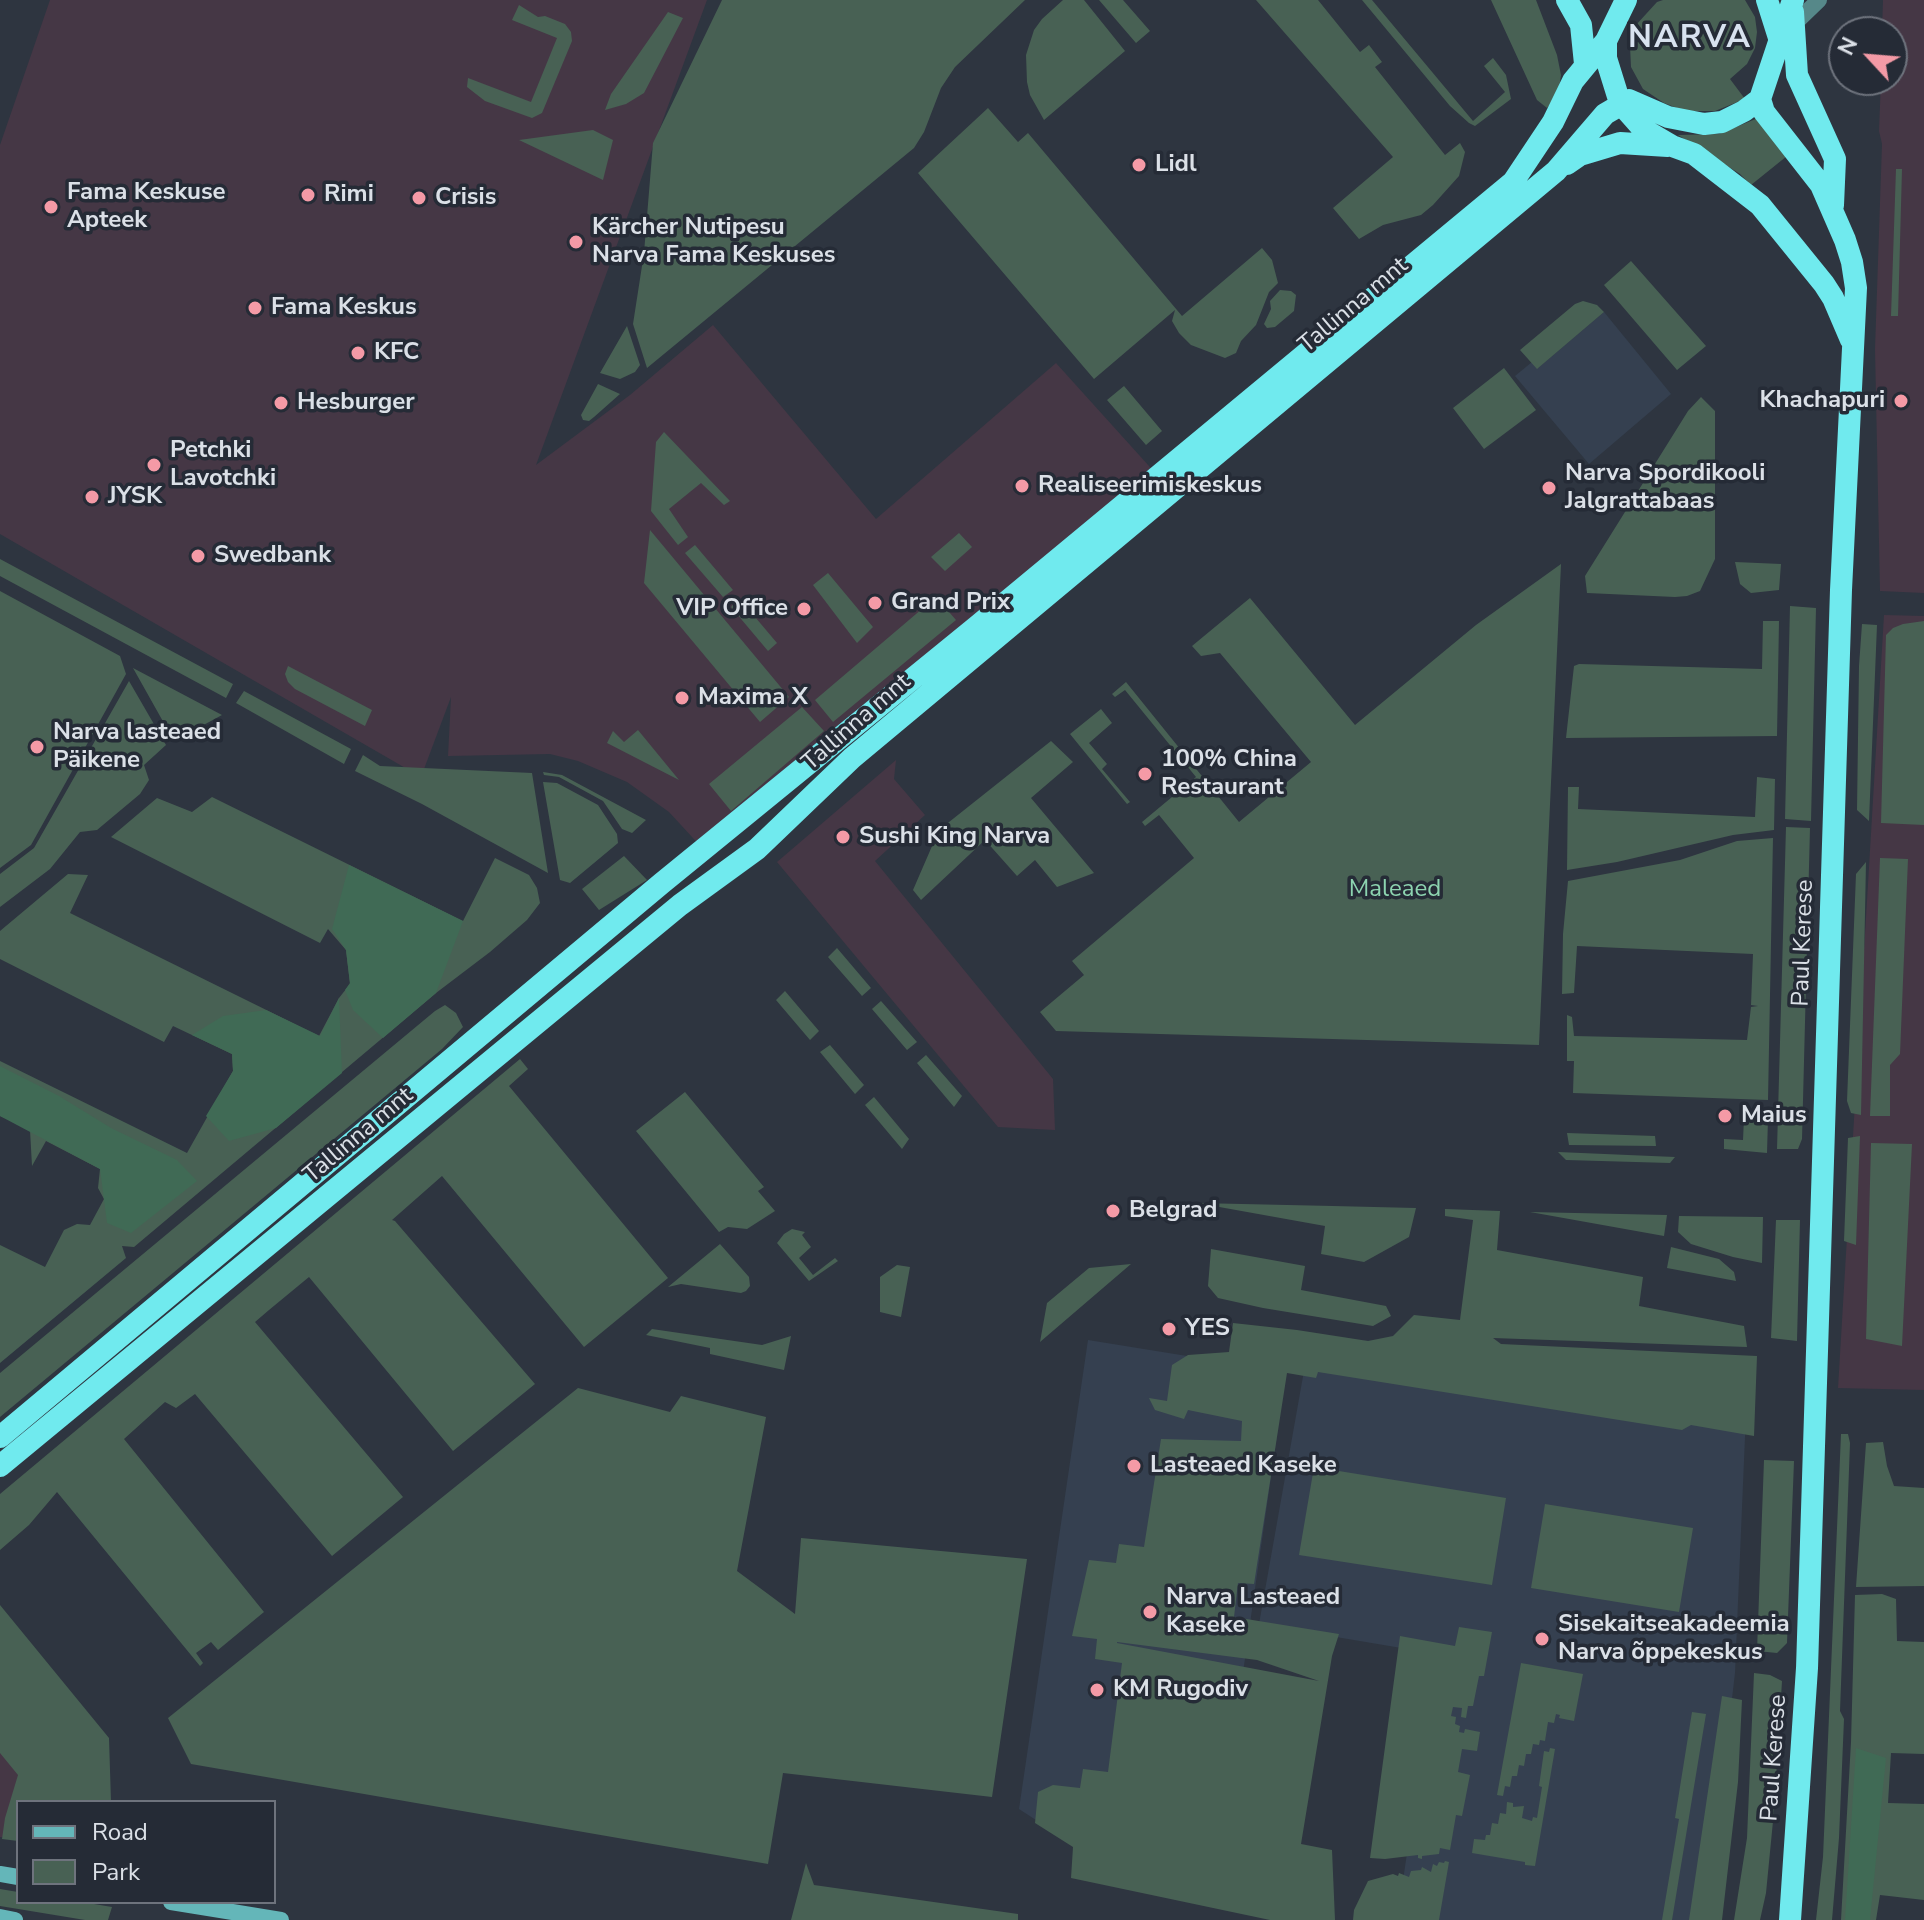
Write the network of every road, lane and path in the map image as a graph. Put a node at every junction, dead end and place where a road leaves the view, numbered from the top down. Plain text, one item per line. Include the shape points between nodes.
1 (1567, 0) edge
2 (1767, 0) edge
3 (1793, 0) edge
4 (1819, 0) edge
5 (1618, 4) edge
6 (1786, 32) junction
7 (1606, 41) junction
8 (1585, 64) junction
9 (1760, 99) junction
10 (1625, 101) junction
11 (1672, 146) junction
12 (1556, 171) junction
13 (1833, 210) junction
14 (1852, 341) junction
15 (0, 1437) edge
16 (0, 1466) edge
17 (183, 1904) edge
18 (0, 1917) edge
19 (15, 1920) edge
20 (281, 1920) edge
21 (1790, 1920) edge

1 - 8 highway via 1581,25
2 - 6 highway
3 - 6 highway
4 - 6 street
5 - 7 highway
6 - 9 highway
6 - 13 highway via 1797,75 1835,159
7 - 8 highway, Tallinna mnt
7 - 10 highway via 1612,78
8 - 15 highway, Tallinna mnt via 1513,182
9 - 10 highway via 1722,122 1704,124
9 - 13 highway, Paul Kerese
10 - 11 highway via 1643,129
10 - 12 highway, Tallinna mnt via 1605,114
11 - 12 highway via 1620,143 1580,155
11 - 14 highway via 1694,154 1760,205 1824,284
12 - 16 highway, Tallinna mnt via 852,758 757,849 680,905
13 - 14 highway, Paul Kerese via 1852,262
14 - 21 highway, Paul Kerese via 1807,1668
17 - 20 main road
18 - 19 main road

